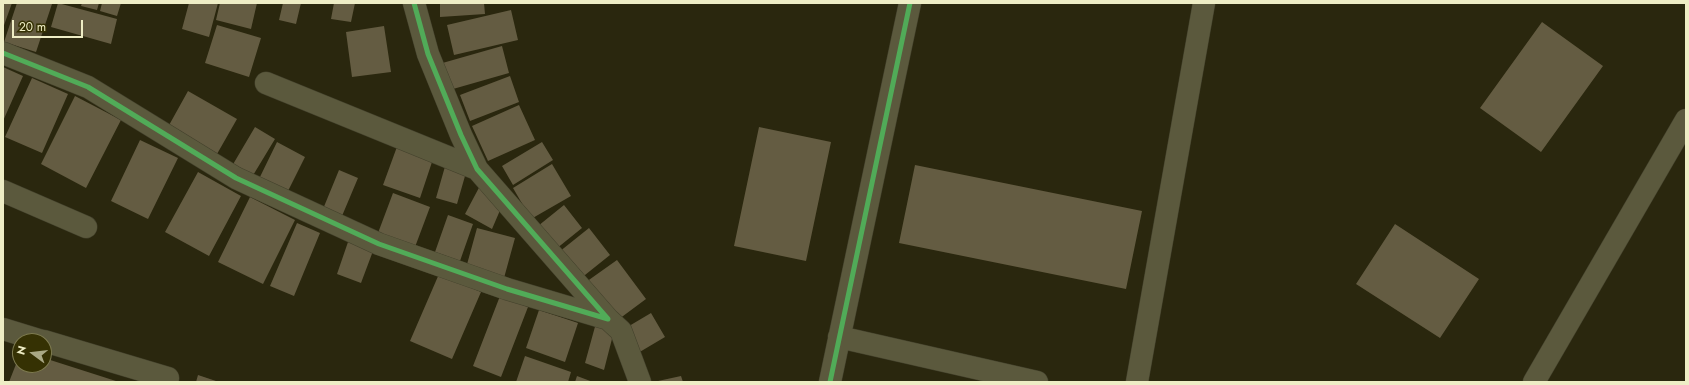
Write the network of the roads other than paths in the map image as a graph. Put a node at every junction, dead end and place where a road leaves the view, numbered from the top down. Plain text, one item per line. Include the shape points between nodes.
1 (414, 3) edge
2 (910, 3) edge
3 (1204, 3) edge
4 (3, 53) edge
5 (266, 83) dead end
6 (1686, 120) edge
7 (477, 169) junction
8 (3, 191) edge
9 (86, 227) dead end
10 (608, 319) junction
11 (3, 329) edge
12 (16, 333) edge
13 (839, 337) junction
14 (52, 344) edge
15 (168, 378) dead end
16 (640, 382) edge
17 (830, 382) edge
18 (1037, 382) edge
19 (1137, 382) edge
20 (1534, 382) edge

1 - 7 street via 428,54
2 - 13 street
3 - 19 street
4 - 10 street via 88,88 236,178 379,244
5 - 7 street
6 - 20 street
7 - 10 street
8 - 9 street
10 - 16 street via 621,331
11 - 12 street
13 - 17 street
13 - 18 street
14 - 15 street

